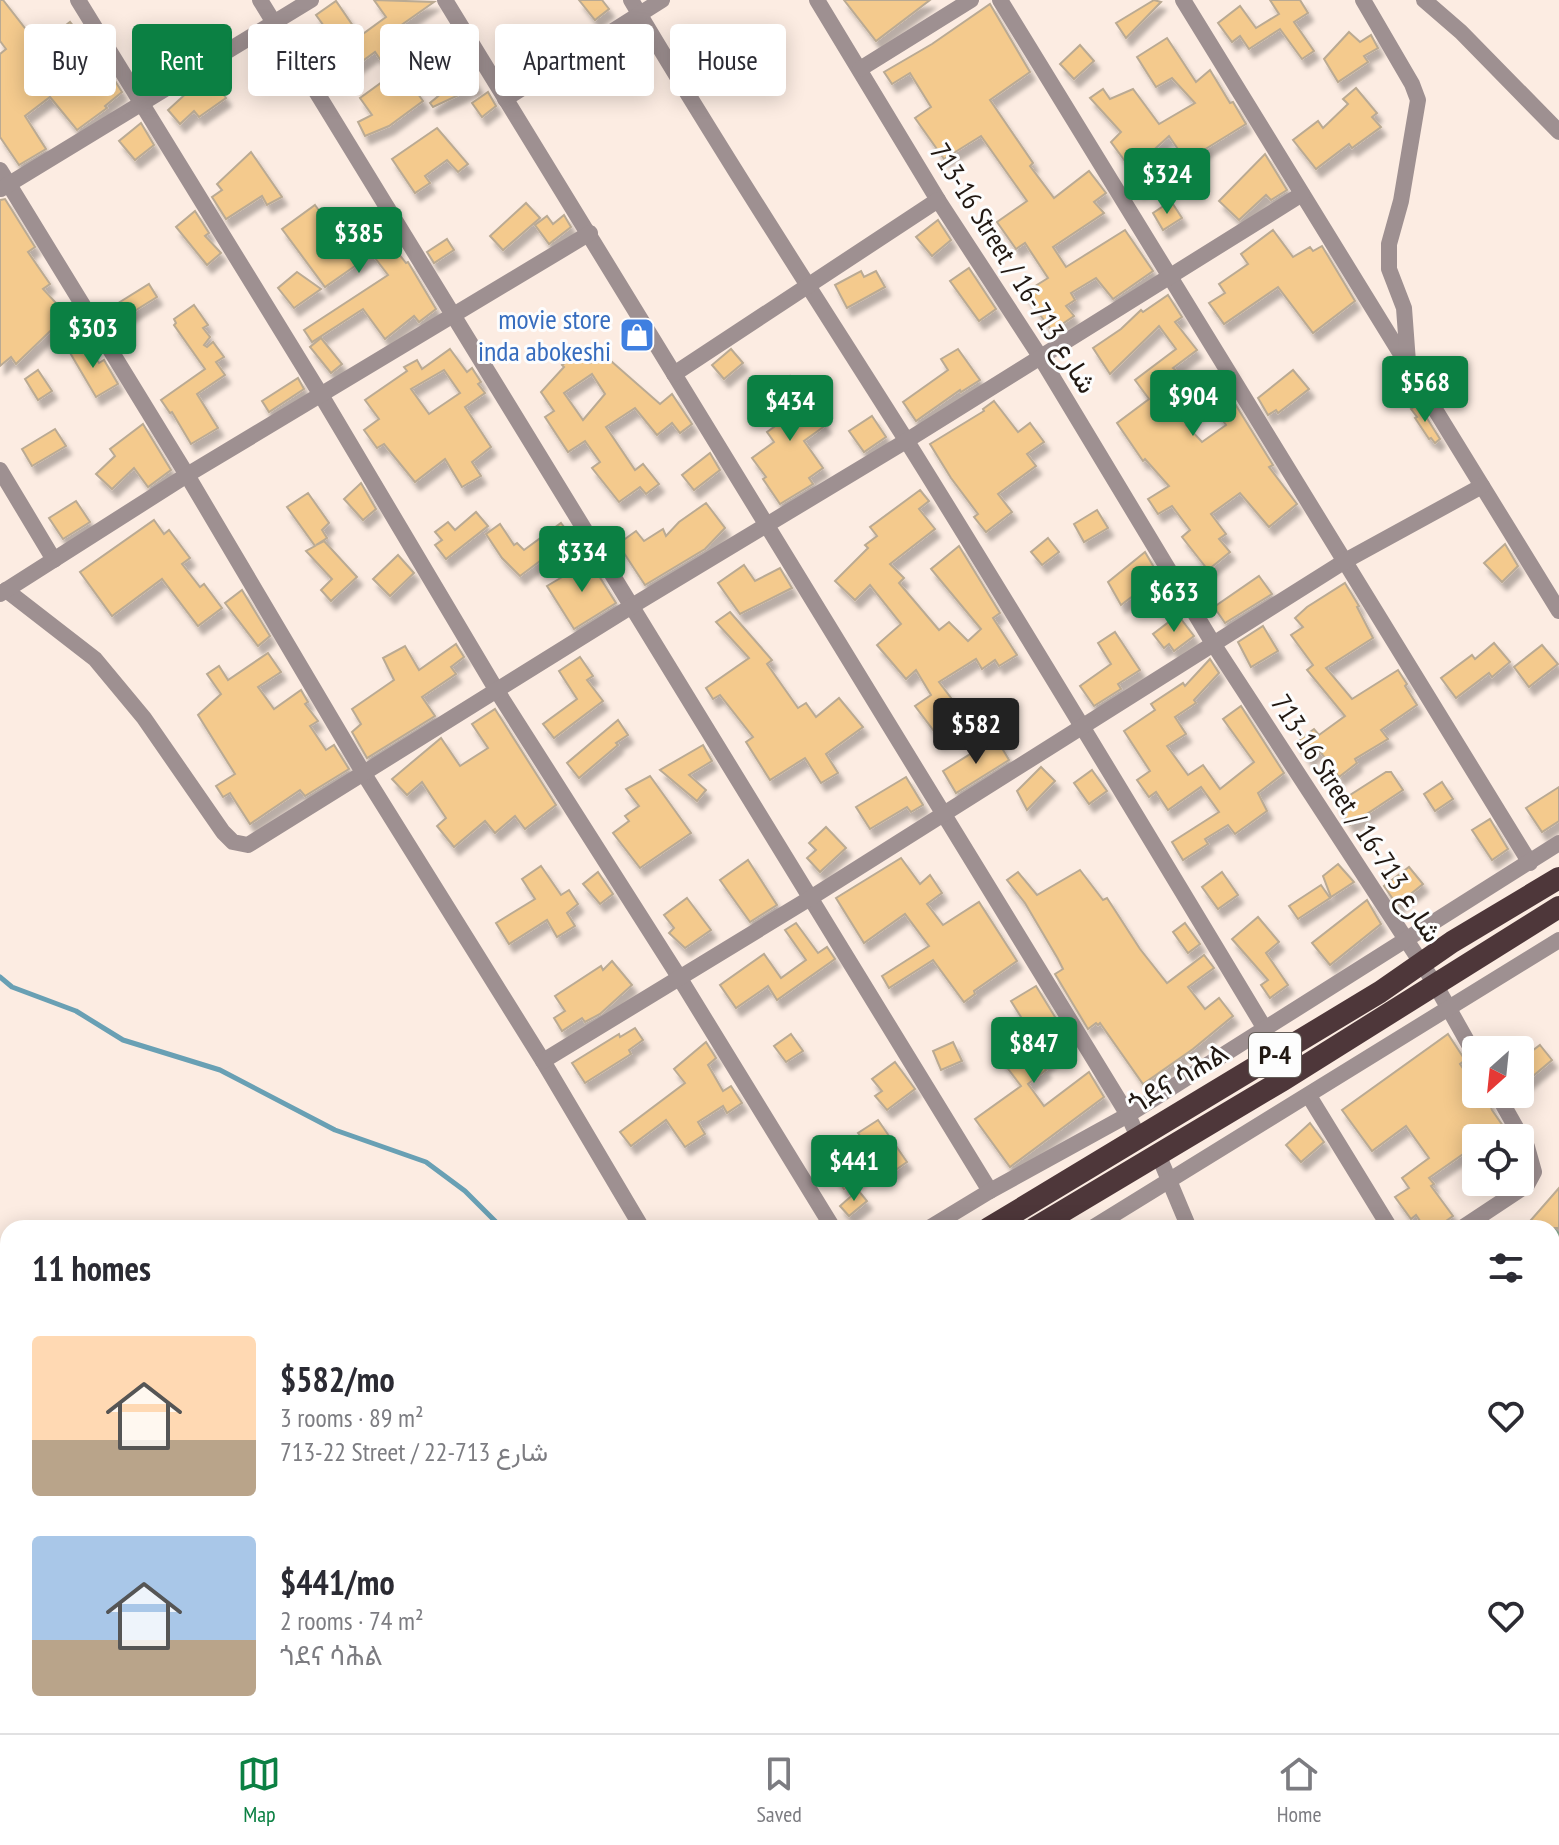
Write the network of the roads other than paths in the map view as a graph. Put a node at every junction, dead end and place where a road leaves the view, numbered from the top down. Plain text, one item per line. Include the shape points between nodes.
1 (78, 0) edge
2 (260, 0) edge
3 (311, 0) edge
4 (445, 0) edge
5 (631, 0) edge
6 (662, 0) edge
7 (817, 0) edge
8 (971, 0) edge
9 (1000, 0) edge
10 (1183, 0) edge
11 (1363, 0) edge
12 (1424, 0) edge
13 (640, 15) junction
14 (274, 23) junction
15 (860, 69) junction
16 (505, 99) junction
17 (141, 102) junction
18 (1559, 132) edge
19 (3, 182) edge
20 (1302, 194) junction
21 (938, 200) junction
22 (590, 233) junction
23 (1170, 277) junction
24 (806, 286) junction
25 (455, 316) junction
26 (1041, 358) junction
27 (1409, 367) junction
28 (674, 374) junction
29 (321, 395) junction
30 (906, 441) junction
31 (0, 470) edge
32 (187, 475) junction
33 (1482, 486) junction
34 (766, 524) junction
35 (54, 560) junction
36 (1345, 561) junction
37 (3, 592) edge
38 (632, 606) junction
39 (1559, 611) edge
40 (1214, 645) junction
41 (497, 691) junction
42 (1083, 727) junction
43 (364, 774) junction
44 (945, 814) junction
45 (1559, 843) edge
46 (1530, 863) junction
47 (1559, 878) edge
48 (812, 897) junction
49 (1559, 907) edge
50 (1405, 940) junction
51 (1559, 940) edge
52 (1420, 964) junction
53 (679, 977) junction
54 (1435, 984) junction
55 (1450, 1010) junction
56 (1265, 1029) junction
57 (1464, 1036) edge
58 (543, 1061) junction
59 (1309, 1096) junction
60 (1505, 1108) edge
61 (1128, 1115) junction
62 (1138, 1137) junction
63 (1158, 1154) junction
64 (1170, 1180) junction
65 (990, 1191) junction
66 (637, 1220) edge
67 (828, 1220) edge
68 (942, 1220) edge
69 (1002, 1220) edge
70 (1048, 1220) edge
71 (1105, 1220) edge
72 (1186, 1220) edge
73 (1385, 1220) edge
74 (1474, 1220) edge

1 - 17 street
2 - 14 street
3 - 14 street
4 - 16 street
5 - 13 street
6 - 13 street
7 - 15 street, 713-16 Street / شارع 713-16
8 - 15 street
9 - 23 street
10 - 20 street
11 - 27 street via 1418,100 1389,244 1389,269 1404,308
12 - 18 street
13 - 16 street
13 - 24 street
14 - 17 street
14 - 25 street
15 - 21 street, 713-16 Street / شارع 713-16
16 - 22 street
17 - 19 street
17 - 29 street
19 - 32 street
20 - 23 street
20 - 27 street
21 - 24 street
21 - 26 street, 713-16 Street / شارع 713-16
22 - 25 street
22 - 28 street
23 - 26 street
23 - 36 street
24 - 28 street
24 - 30 street
25 - 29 street
25 - 38 street
26 - 30 street
26 - 40 street, 713-16 Street / شارع 713-16
27 - 33 street
28 - 34 street
29 - 32 street
29 - 41 street
30 - 34 street
30 - 42 street
31 - 35 street
32 - 35 street
32 - 43 street
33 - 36 street
33 - 39 street
34 - 38 street
34 - 44 street
35 - 37 street
36 - 40 street
36 - 46 street
37 - 43 street via 95,659 233,842 248,845
38 - 41 street
38 - 48 street
40 - 42 street
40 - 50 street, 713-16 Street / شارع 713-16
41 - 43 street
41 - 53 street
42 - 44 street
42 - 56 street
43 - 58 street
44 - 48 street
44 - 61 street
45 - 46 street
46 - 50 street
47 - 52 highway, ጎደና ሳሕል / P-4
48 - 53 street
48 - 65 street
49 - 54 highway, ጎደና ሳሕል / P-4
50 - 52 street, 713-16 Street / شارع 713-16
50 - 56 street
51 - 55 street
52 - 54 street, 713-16 Street / شارع 713-16
52 - 62 highway, ጎደና ሳሕል / P-4
53 - 58 street
53 - 67 street
54 - 55 street, 713-16 Street / شارع 713-16
54 - 63 highway, ጎደና ሳሕል / P-4
55 - 57 street, 713-16 Street / شارع 713-16
55 - 59 street
56 - 61 street
58 - 66 street
59 - 64 street
59 - 73 street
60 - 74 street via 1534,1172 1527,1185
61 - 62 street
61 - 65 street
62 - 69 highway, ጎደና ሳሕል / P-4
63 - 64 street
63 - 70 highway, ጎደና ሳሕል / P-4
64 - 71 street
64 - 72 street
65 - 68 street

